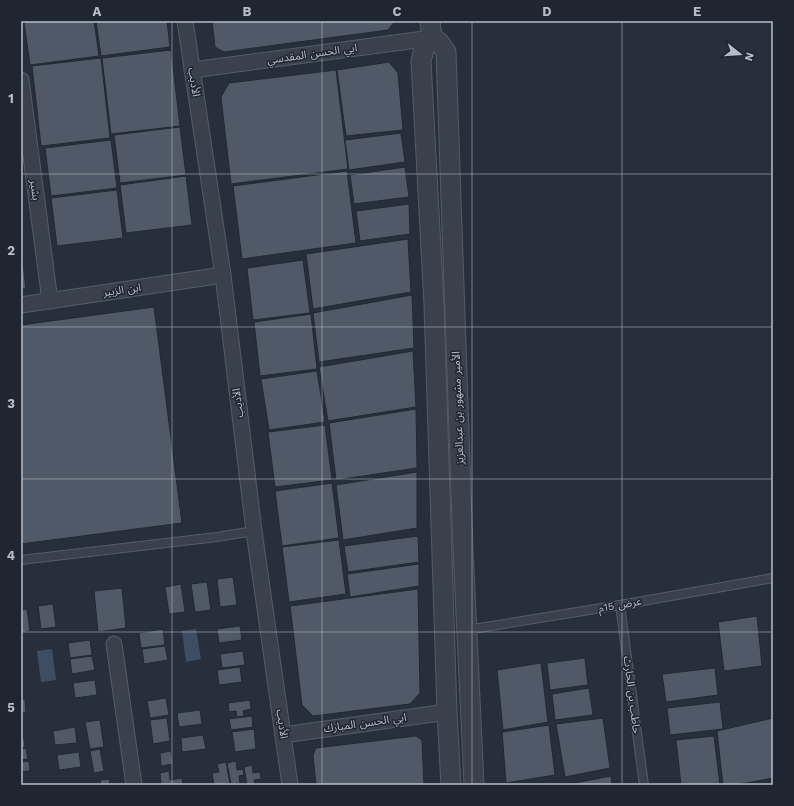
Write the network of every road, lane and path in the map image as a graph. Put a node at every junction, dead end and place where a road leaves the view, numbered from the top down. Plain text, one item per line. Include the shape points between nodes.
1 (185, 21) edge
2 (431, 29) edge
3 (192, 70) junction
4 (21, 80) edge
5 (223, 275) junction
6 (50, 301) junction
7 (21, 305) edge
8 (254, 531) junction
9 (21, 560) edge
10 (773, 578) edge
11 (620, 605) junction
12 (467, 630) junction
13 (114, 644) dead end
14 (446, 712) junction
15 (283, 735) junction
16 (134, 785) edge
17 (290, 785) edge
18 (451, 785) edge
19 (474, 785) edge
20 (644, 785) edge

1 - 3 street, الأديب
2 - 3 street, ابي الحسن المقدسي
2 - 12 street, الأمير مشهور بن عبدالعزيز via 446,52
2 - 14 street, الأمير مشهور بن عبدالعزيز via 421,61 434,305
3 - 5 street, الأديب
4 - 6 street, بشير
5 - 6 street, ابن الزبير
5 - 8 street, الأديب
6 - 7 street, ابن الزبير
8 - 9 lane
8 - 15 street, الأديب
10 - 11 lane, عرض 15م
11 - 12 lane, عرض 15م
11 - 20 lane, حاطب بن الحارث
12 - 19 street, الأمير مشهور بن عبدالعزيز
13 - 16 street
14 - 15 street, ابي الحسن المبارك
14 - 18 street, الأمير مشهور بن عبدالعزيز
15 - 17 street, الأديب

